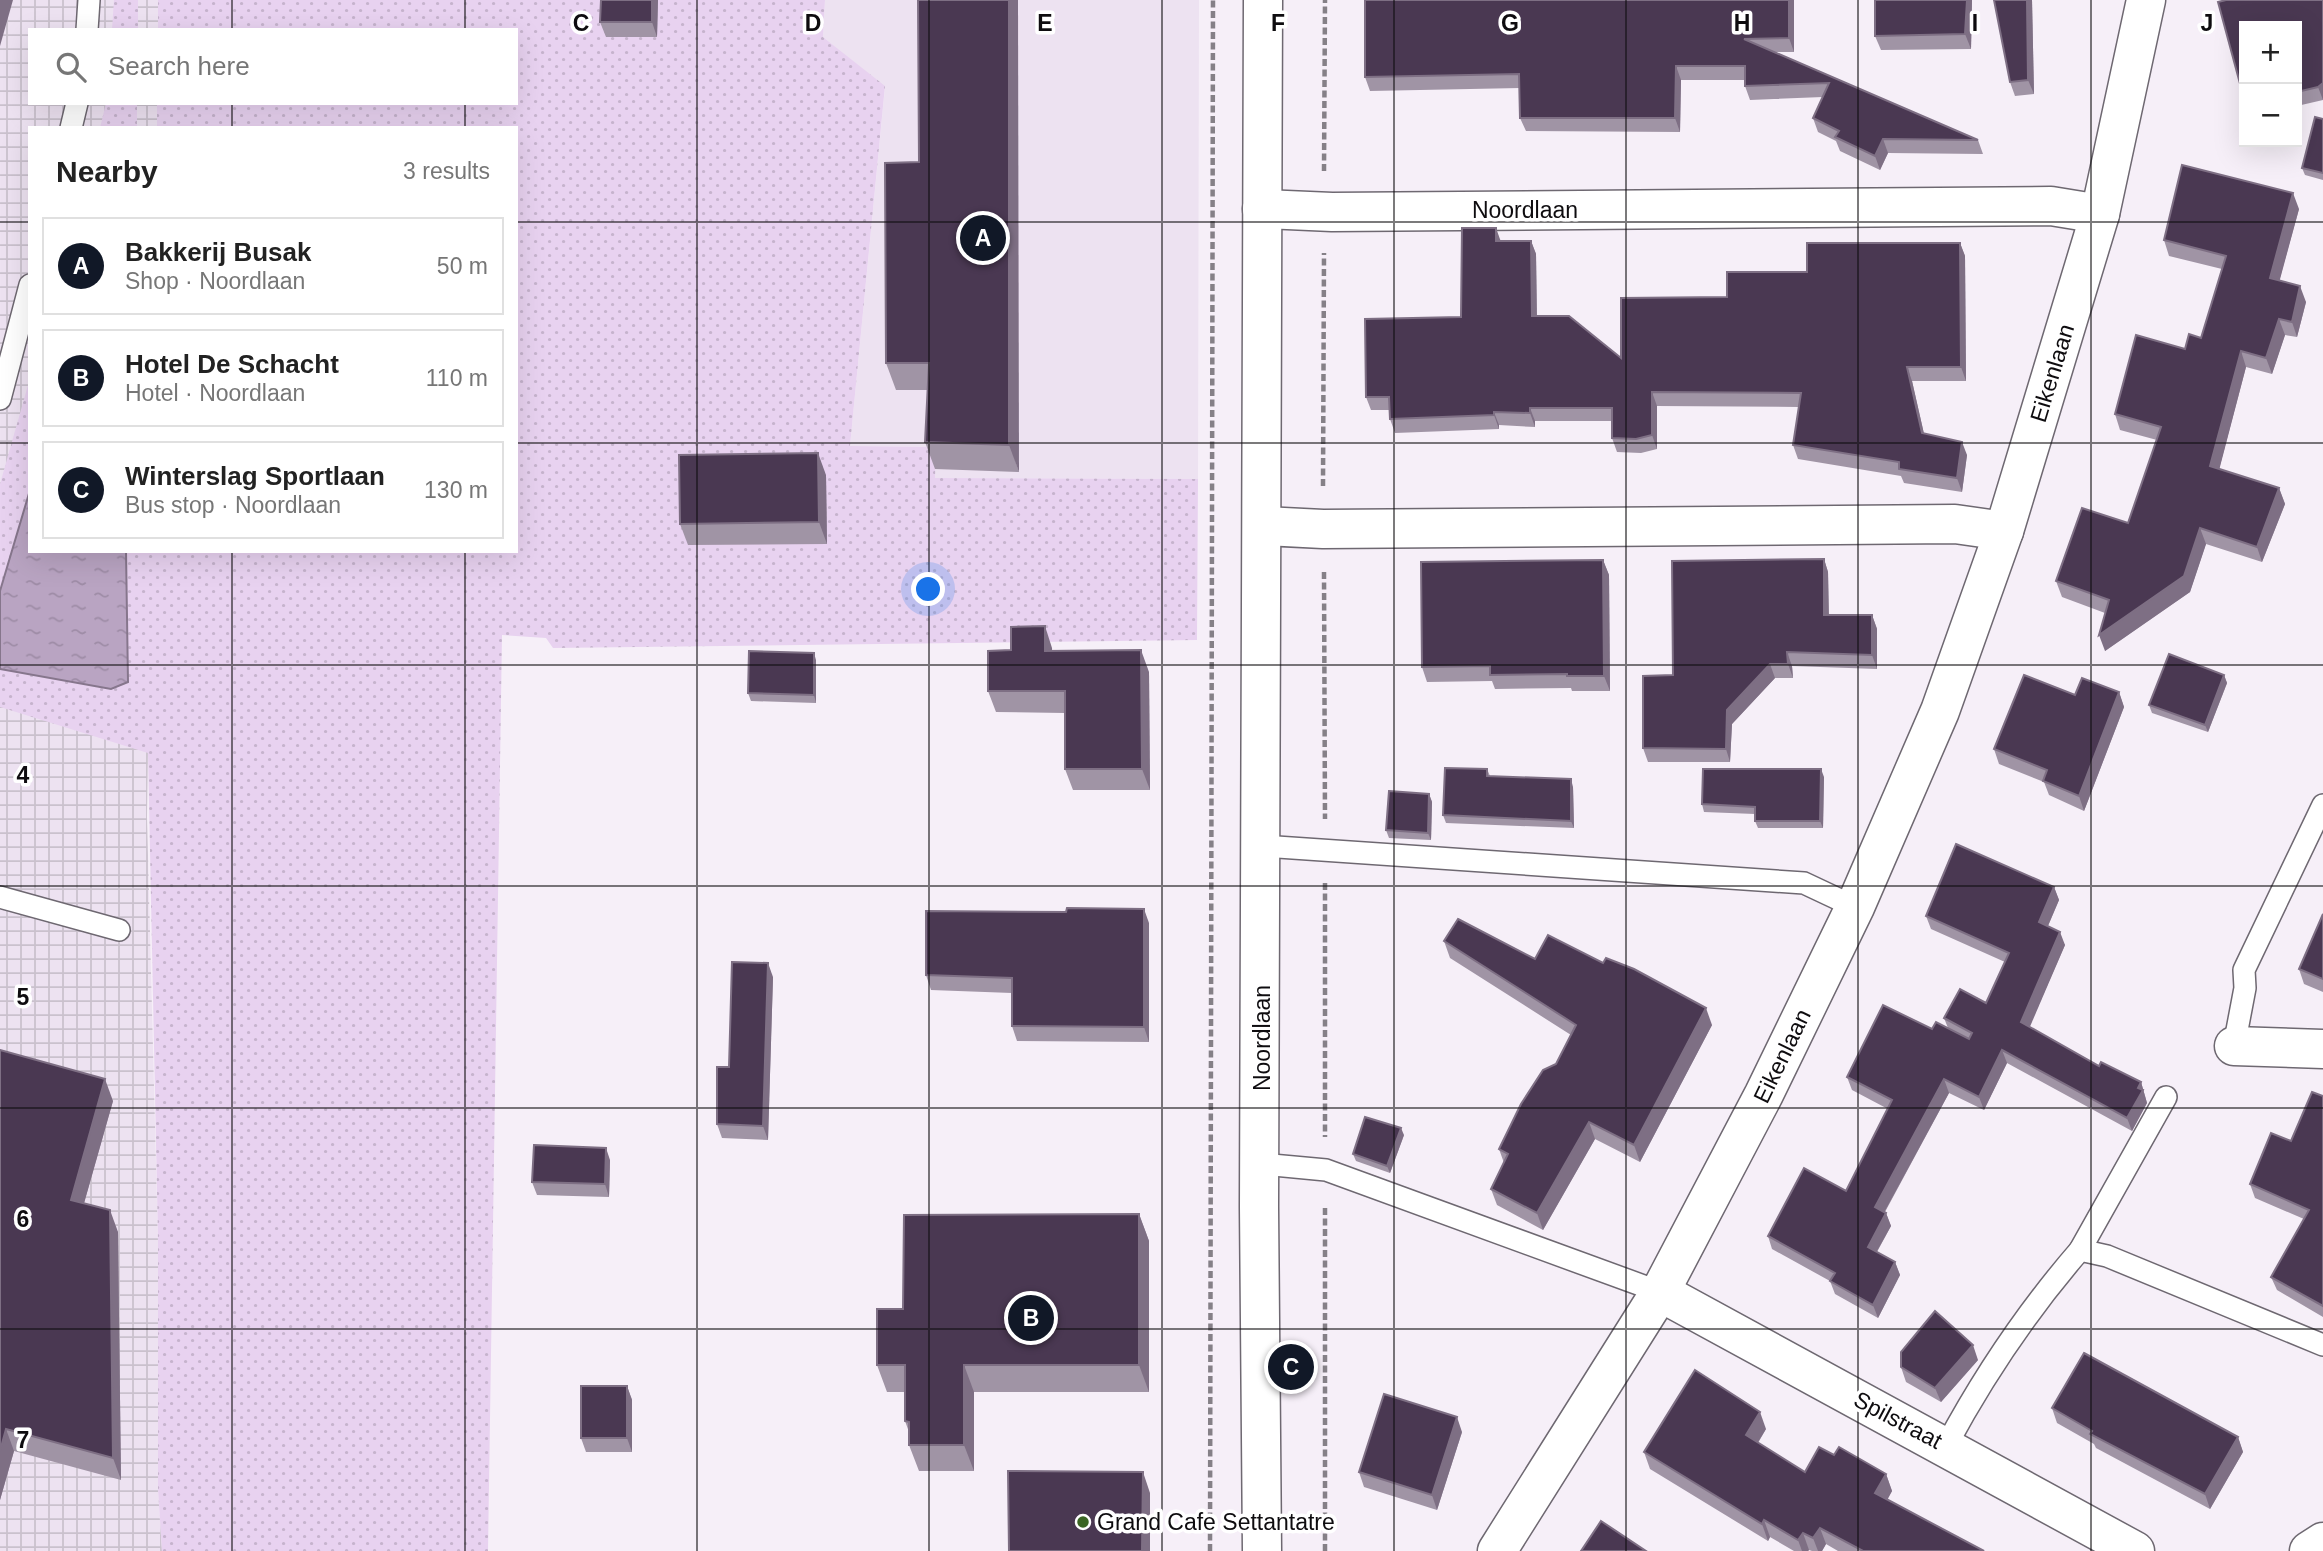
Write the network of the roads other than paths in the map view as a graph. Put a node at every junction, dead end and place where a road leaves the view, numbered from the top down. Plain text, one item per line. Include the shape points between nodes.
1 (89, 0) edge
2 (1263, 0) edge
3 (2146, 0) edge
4 (87, 28) edge
5 (77, 105) edge
6 (72, 126) edge
7 (1262, 209) junction
8 (2100, 214) junction
9 (28, 293) edge
10 (0, 399) edge
11 (1263, 526) junction
12 (2004, 531) junction
13 (2323, 805) edge
14 (1262, 846) junction
15 (0, 897) edge
16 (1855, 908) junction
17 (119, 930) dead end
18 (2234, 1046) joint
19 (2323, 1049) edge
20 (2166, 1097) dead end
21 (1262, 1164) junction
22 (2080, 1251) junction
23 (1660, 1292) junction
24 (2323, 1345) edge
25 (1946, 1446) junction
26 (2323, 1542) edge
27 (1262, 1551) edge
28 (1497, 1551) edge
29 (2135, 1551) edge
30 (2309, 1551) edge

1 - 4 lane
2 - 7 street, Noordlaan
3 - 8 street, Eikenlaan
5 - 6 lane
7 - 8 street, Noordlaan via 2051,206
7 - 11 street, Noordlaan
8 - 12 street, Eikenlaan
9 - 10 lane
11 - 12 street via 1955,524
11 - 14 street, Noordlaan
12 - 16 street, Eikenlaan via 1940,711
13 - 18 lane via 2244,971
14 - 16 lane via 1804,883
14 - 21 street, Noordlaan
15 - 17 lane
16 - 23 street, Eikenlaan
18 - 19 street
20 - 22 lane
21 - 23 lane via 1325,1170
21 - 27 street, Noordlaan
22 - 24 lane via 2107,1256
22 - 25 lane via 2048,1287 1970,1401
23 - 25 street, Spilstraat
23 - 28 street, Eikenlaan
25 - 29 street, Spilstraat
26 - 30 street

